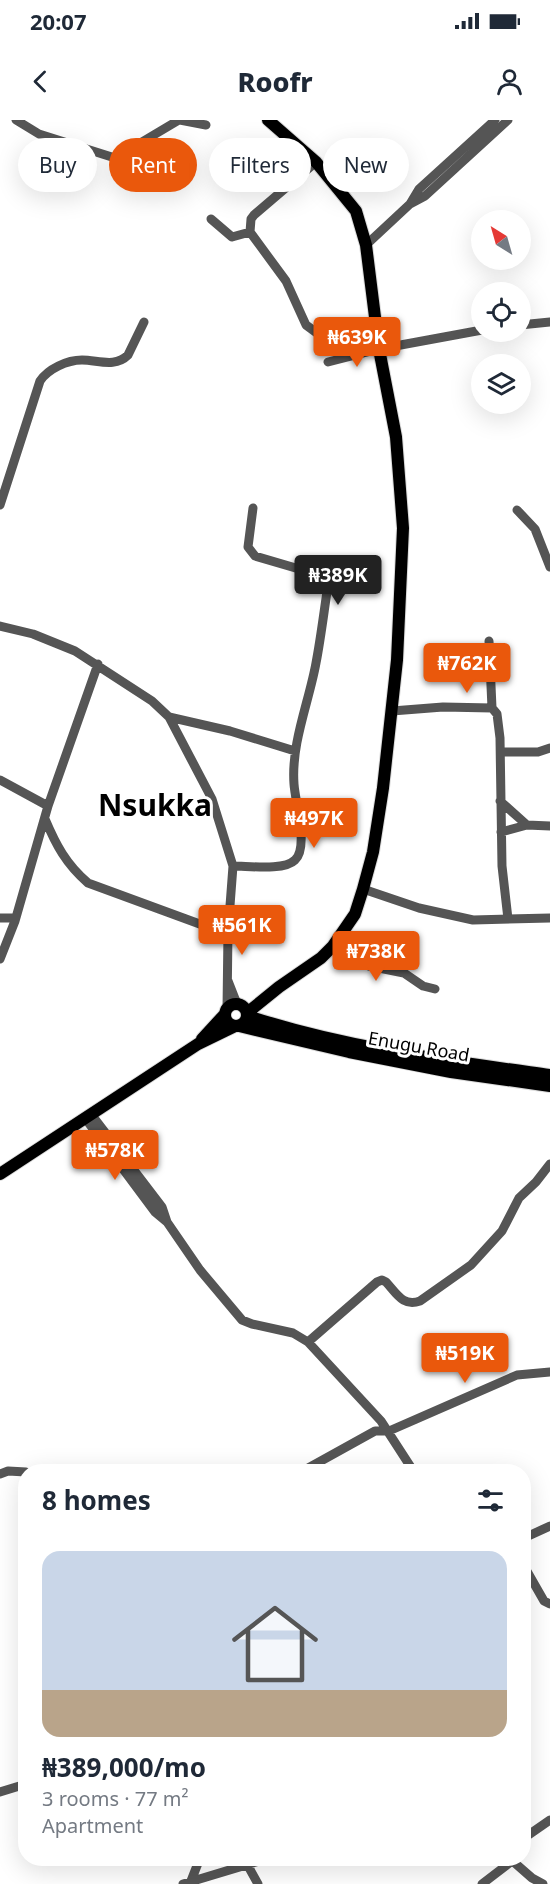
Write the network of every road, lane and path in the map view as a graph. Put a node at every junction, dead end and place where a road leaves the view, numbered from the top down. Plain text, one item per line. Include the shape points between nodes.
1 (16, 120) edge
2 (179, 120) edge
3 (268, 120) edge
4 (495, 120) edge
5 (508, 120) edge
6 (206, 125) dead end
7 (316, 162) junction
8 (410, 204) junction
9 (211, 219) dead end
10 (250, 232) junction
11 (366, 245) junction
12 (144, 322) dead end
13 (550, 322) edge
14 (531, 324) edge
15 (471, 332) edge
16 (321, 336) dead end
17 (379, 349) junction
18 (328, 362) dead end
19 (0, 505) edge
20 (253, 508) dead end
21 (517, 510) dead end
22 (550, 567) edge
23 (0, 626) edge
24 (489, 641) dead end
25 (98, 664) junction
26 (492, 708) junction
27 (392, 711) junction
28 (170, 717) junction
29 (550, 748) edge
30 (295, 752) junction
31 (501, 752) junction
32 (0, 780) edge
33 (500, 801) junction
34 (48, 806) junction
35 (45, 819) junction
36 (526, 825) junction
37 (550, 826) edge
38 (501, 832) junction
39 (39, 842) junction
40 (56, 846) junction
41 (233, 866) junction
42 (363, 889) junction
43 (0, 918) edge
44 (15, 918) junction
45 (550, 918) edge
46 (508, 920) junction
47 (228, 932) junction
48 (340, 937) junction
49 (0, 959) edge
50 (435, 989) dead end
51 (274, 991) junction
52 (237, 1014) junction
53 (269, 1023) junction
54 (550, 1075) edge
55 (550, 1086) edge
56 (88, 1116) junction
57 (550, 1164) edge
58 (0, 1174) edge
59 (308, 1342) junction
60 (550, 1372) edge
61 (381, 1420) junction
62 (375, 1431) junction
63 (390, 1431) junction
64 (315, 1464) edge
65 (409, 1464) edge
66 (18, 1472) edge
67 (0, 1474) edge
68 (550, 1526) edge
69 (531, 1535) edge
70 (531, 1578) edge
71 (550, 1604) edge
72 (18, 1786) edge
73 (0, 1792) edge
74 (550, 1820) edge
75 (531, 1833) edge
76 (196, 1866) edge
77 (242, 1866) edge
78 (249, 1866) edge
79 (504, 1866) edge
80 (518, 1866) edge
81 (187, 1883) edge
82 (258, 1884) edge
83 (483, 1884) edge
84 (543, 1884) edge

1 - 2 street via 39,134 115,158
2 - 6 street
3 - 7 main road
4 - 8 street via 418,189
5 - 8 street via 425,196
7 - 10 street via 254,215
7 - 11 main road via 356,211
8 - 11 street
9 - 10 street via 232,237
10 - 16 street via 286,281 306,325
11 - 17 main road
12 - 19 street via 123,360 81,360 44,375
13 - 14 street
15 - 17 street
17 - 18 street
17 - 27 main road via 396,437 403,528
20 - 30 street via 248,547 255,556 323,576 328,585 316,662
21 - 22 street via 535,529
23 - 25 street via 33,634
24 - 26 street
25 - 28 street
25 - 34 street
26 - 27 street
26 - 31 street via 497,714
27 - 42 main road via 373,852
28 - 30 street
28 - 41 street via 212,799
29 - 31 street via 538,752
30 - 41 street via 300,854 286,865
31 - 33 street
32 - 34 street
33 - 36 street
33 - 38 street
34 - 35 street
35 - 39 street
35 - 40 street
36 - 37 street
36 - 38 street
38 - 46 street
39 - 40 street
39 - 44 street
40 - 47 street via 75,872 88,882
41 - 47 street
42 - 46 street via 419,908 473,920
42 - 48 main road via 355,914
43 - 44 street
44 - 49 street
45 - 46 street
47 - 52 street via 228,981
48 - 50 street via 369,966 404,974
48 - 51 main road via 321,958
51 - 52 main road
51 - 53 main road via 266,1013
52 - 53 main road
52 - 55 main road, Enugu Road via 283,1036 349,1052
52 - 56 main road
53 - 54 main road via 453,1061
56 - 58 main road
56 - 59 street via 154,1212 167,1222 242,1320 293,1333
57 - 59 street via 519,1198 502,1231 471,1265 413,1303 404,1301 386,1282 377,1282
59 - 61 street
60 - 63 street via 517,1375
61 - 62 street
61 - 63 street
62 - 63 street
62 - 64 street
63 - 65 street
66 - 67 street
68 - 69 street
70 - 71 street via 544,1601
72 - 73 street
74 - 75 street
76 - 81 street
77 - 81 street
78 - 82 street
79 - 83 street
80 - 84 street

